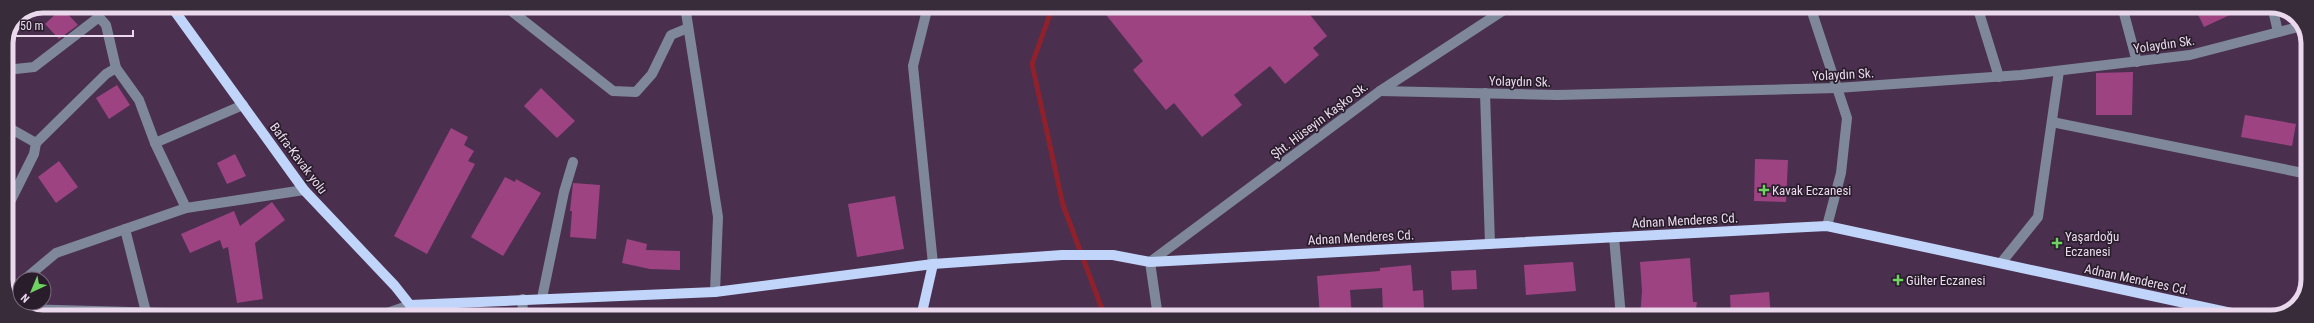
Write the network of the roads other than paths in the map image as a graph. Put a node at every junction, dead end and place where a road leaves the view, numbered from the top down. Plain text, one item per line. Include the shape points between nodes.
1 (176, 13) edge
2 (514, 13) edge
3 (686, 13) edge
4 (926, 13) edge
5 (1499, 13) edge
6 (1812, 13) edge
7 (1979, 13) edge
8 (2124, 13) edge
9 (2274, 13) edge
10 (2297, 27) edge
11 (688, 28) junction
12 (2278, 32) junction
13 (2137, 62) junction
14 (116, 68) junction
15 (13, 69) edge
16 (2059, 71) junction
17 (1999, 77) junction
18 (1837, 88) junction
19 (1380, 91) junction
20 (1485, 93) junction
21 (243, 105) junction
22 (2052, 122) junction
23 (13, 130) edge
24 (155, 142) junction
25 (36, 143) junction
26 (574, 162) dead end
27 (2301, 173) edge
28 (304, 190) junction
29 (13, 196) edge
30 (186, 208) junction
31 (1827, 226) junction
32 (125, 229) junction
33 (1614, 237) junction
34 (1490, 244) junction
35 (1150, 262) junction
36 (2001, 263) junction
37 (933, 264) junction
38 (34, 271) edge
39 (715, 292) junction
40 (542, 298) junction
41 (523, 299) junction
42 (410, 305) junction
43 (52, 310) edge
44 (63, 310) edge
45 (145, 310) edge
46 (396, 310) edge
47 (412, 310) edge
48 (522, 310) edge
49 (923, 310) edge
50 (1157, 310) edge
51 (1620, 310) edge
52 (2214, 310) edge

1 - 21 main road, Bafra-Kavak yolu
2 - 11 street via 613,91 636,92 652,74 671,34
3 - 11 street
4 - 37 street via 913,66
5 - 19 street, Şht. Hüseyin Kaşko Sk.
6 - 18 street
7 - 17 street
8 - 13 street
9 - 12 street
10 - 12 street, Yolaydın Sk.
11 - 39 street via 718,217
12 - 13 street, Yolaydın Sk. via 2190,55
13 - 16 street, Yolaydın Sk.
14 - 15 street via 106,25 99,18 34,67
14 - 24 street via 139,100
14 - 25 street via 106,74
16 - 17 street, Yolaydın Sk.
16 - 22 street
17 - 18 street, Yolaydın Sk.
18 - 20 street, Yolaydın Sk. via 1557,94
18 - 31 street via 1847,118 1841,174
19 - 20 street, Yolaydın Sk.
19 - 35 street, Şht. Hüseyin Kaşko Sk.
20 - 34 street
21 - 24 street
21 - 28 main road, Bafra-Kavak yolu
22 - 27 street
22 - 36 street via 2038,217
23 - 25 street
24 - 30 street
25 - 29 street via 34,154
26 - 40 street via 564,192
28 - 30 street
28 - 42 main road, Bafra-Kavak yolu
30 - 32 street
31 - 33 main road, Adnan Menderes Cd.
31 - 36 main road, Adnan Menderes Cd.
32 - 38 street via 56,252
32 - 45 street
33 - 34 main road, Adnan Menderes Cd.
33 - 51 street
34 - 35 main road, Adnan Menderes Cd.
35 - 37 main road, Adnan Menderes Cd. via 1113,255 1062,255
35 - 50 street
36 - 52 main road, Adnan Menderes Cd.
37 - 39 main road, Adnan Menderes Cd.
37 - 49 main road
39 - 40 main road, Adnan Menderes Cd.
40 - 41 main road, Adnan Menderes Cd.
41 - 42 main road, Adnan Menderes Cd.
41 - 48 street
42 - 46 street
42 - 47 main road, Bafra-Kavak yolu
43 - 44 street

